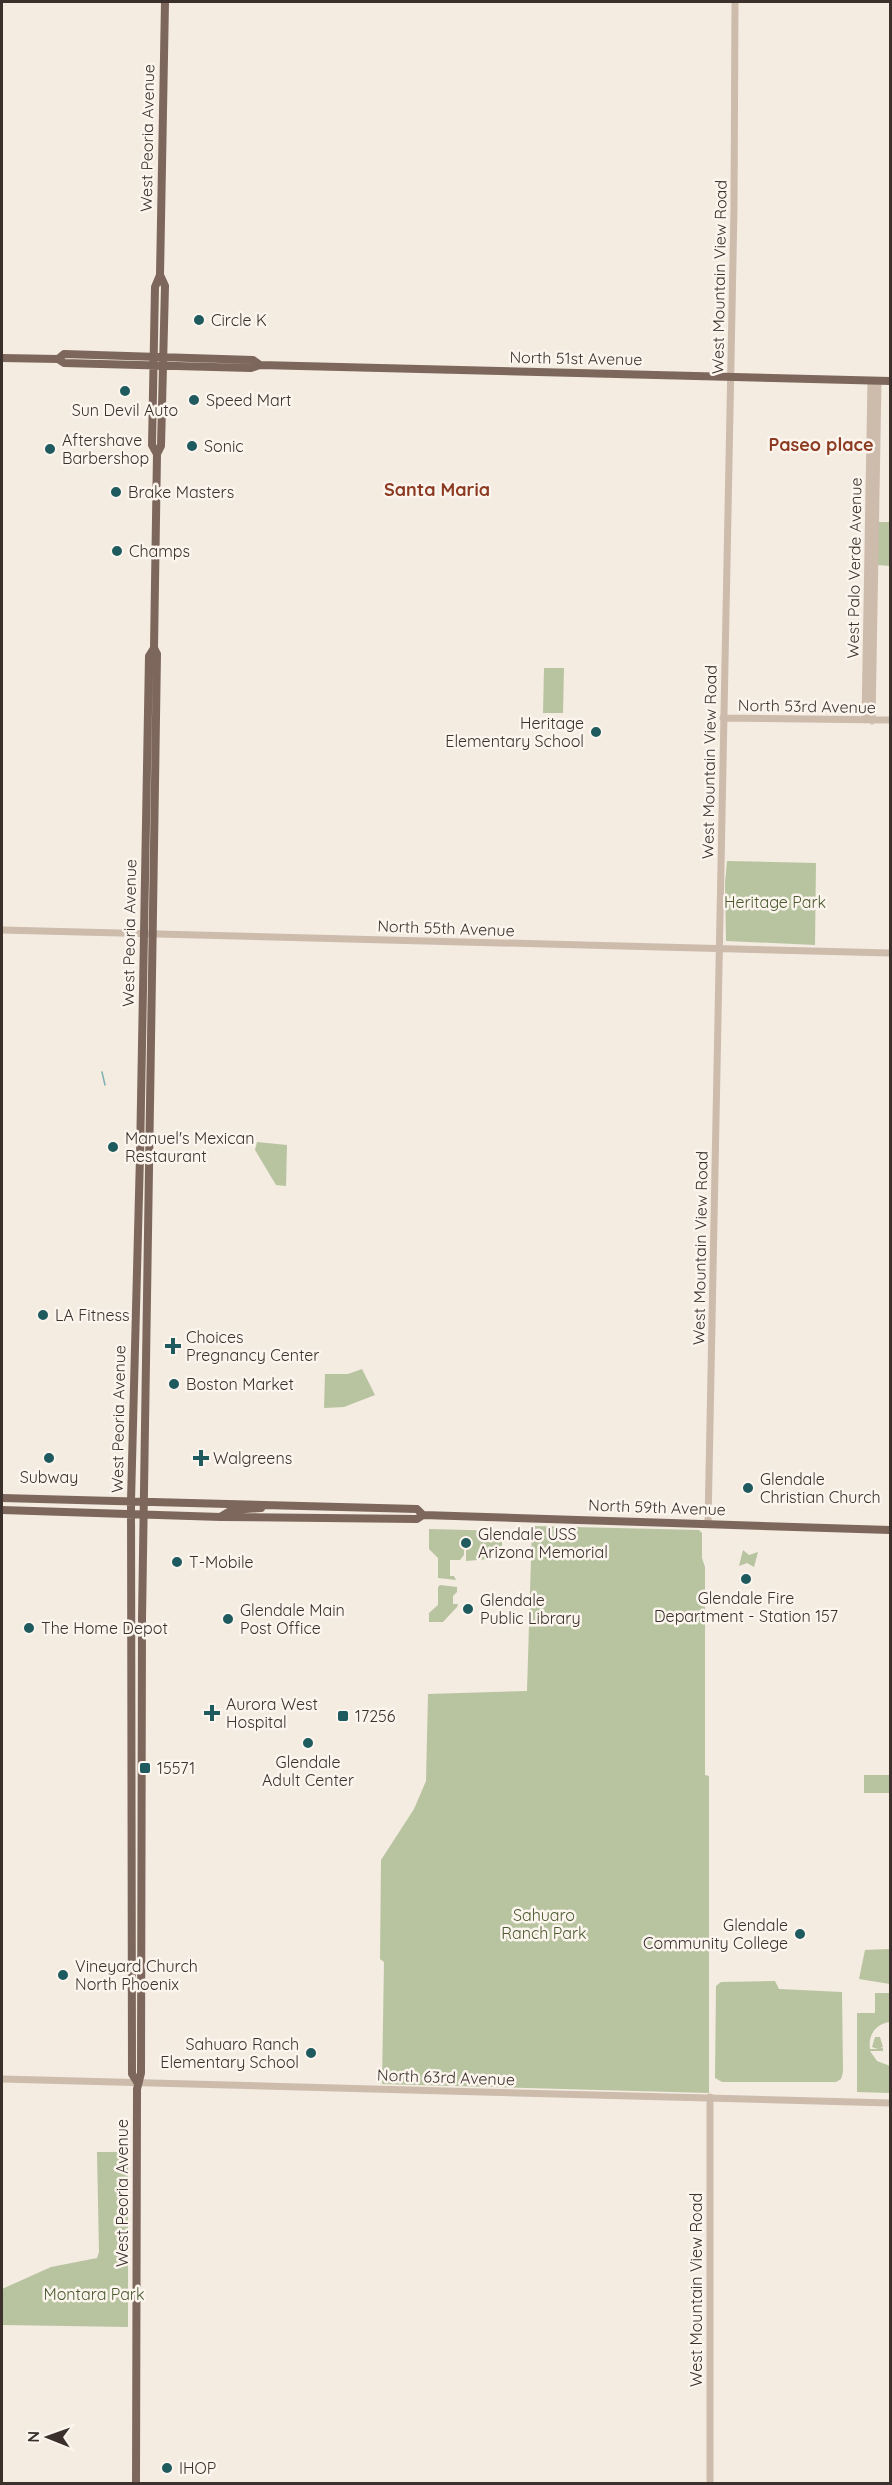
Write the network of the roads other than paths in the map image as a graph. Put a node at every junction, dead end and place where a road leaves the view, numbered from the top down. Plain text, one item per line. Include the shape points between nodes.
1 (165, 2) edge
2 (735, 2) edge
3 (2, 357) edge
4 (159, 362) junction
5 (730, 377) junction
6 (874, 381) junction
7 (891, 381) edge
8 (723, 718) junction
9 (891, 720) edge
10 (868, 721) junction
11 (2, 930) edge
12 (148, 934) junction
13 (719, 949) junction
14 (891, 953) edge
15 (2, 1498) edge
16 (131, 1501) junction
17 (144, 1501) junction
18 (266, 1505) junction
19 (2, 1510) edge
20 (131, 1514) junction
21 (144, 1515) junction
22 (423, 1515) junction
23 (221, 1517) junction
24 (708, 1524) junction
25 (891, 1530) edge
26 (131, 1616) junction
27 (142, 1616) junction
28 (131, 1871) junction
29 (141, 1930) junction
30 (2, 2079) edge
31 (137, 2082) junction
32 (710, 2097) junction
33 (891, 2103) edge
34 (136, 2484) edge
35 (711, 2484) edge

1 - 4 main road, West Peoria Avenue via 160,275 165,286
2 - 5 street, West Mountain View Road
3 - 4 main road, North 51st Avenue via 58,359 64,363
4 - 5 main road, North 51st Avenue via 251,368 260,365
4 - 12 main road, West Peoria Avenue via 152,445 157,454 157,654
5 - 6 main road, North 51st Avenue
5 - 8 street, West Mountain View Road
6 - 7 main road, North 51st Avenue
6 - 10 street, West Palo Verde Avenue
8 - 10 street, North 53rd Avenue
8 - 13 street, West Mountain View Road
9 - 10 street, North 53rd Avenue
11 - 12 street, North 55th Avenue
12 - 13 street, North 55th Avenue
12 - 16 main road, West Peoria Avenue
12 - 17 main road, West Peoria Avenue
13 - 14 street, North 55th Avenue
13 - 24 street, West Mountain View Road
15 - 16 main road, North 59th Avenue
16 - 17 main road, North 59th Avenue
16 - 20 main road, West Peoria Avenue
17 - 18 main road, North 59th Avenue
17 - 21 main road, West Peoria Avenue
18 - 22 main road, North 59th Avenue via 417,1509
18 - 23 main road via 229,1511
19 - 20 main road, North 59th Avenue
20 - 21 main road, North 59th Avenue
20 - 26 main road, West Peoria Avenue
21 - 23 main road, North 59th Avenue
21 - 27 main road, West Peoria Avenue
22 - 23 main road, North 59th Avenue via 417,1520
22 - 24 main road, North 59th Avenue
24 - 25 main road, North 59th Avenue
26 - 27 main road
26 - 28 main road, West Peoria Avenue
27 - 29 main road, West Peoria Avenue
28 - 29 main road via 136,1877 136,1916
28 - 31 main road, West Peoria Avenue via 132,2074
29 - 31 main road, West Peoria Avenue via 141,2073
30 - 31 street, North 63rd Avenue
31 - 32 street, North 63rd Avenue
31 - 34 main road, West Peoria Avenue
32 - 33 street, North 63rd Avenue
32 - 35 street, West Mountain View Road

